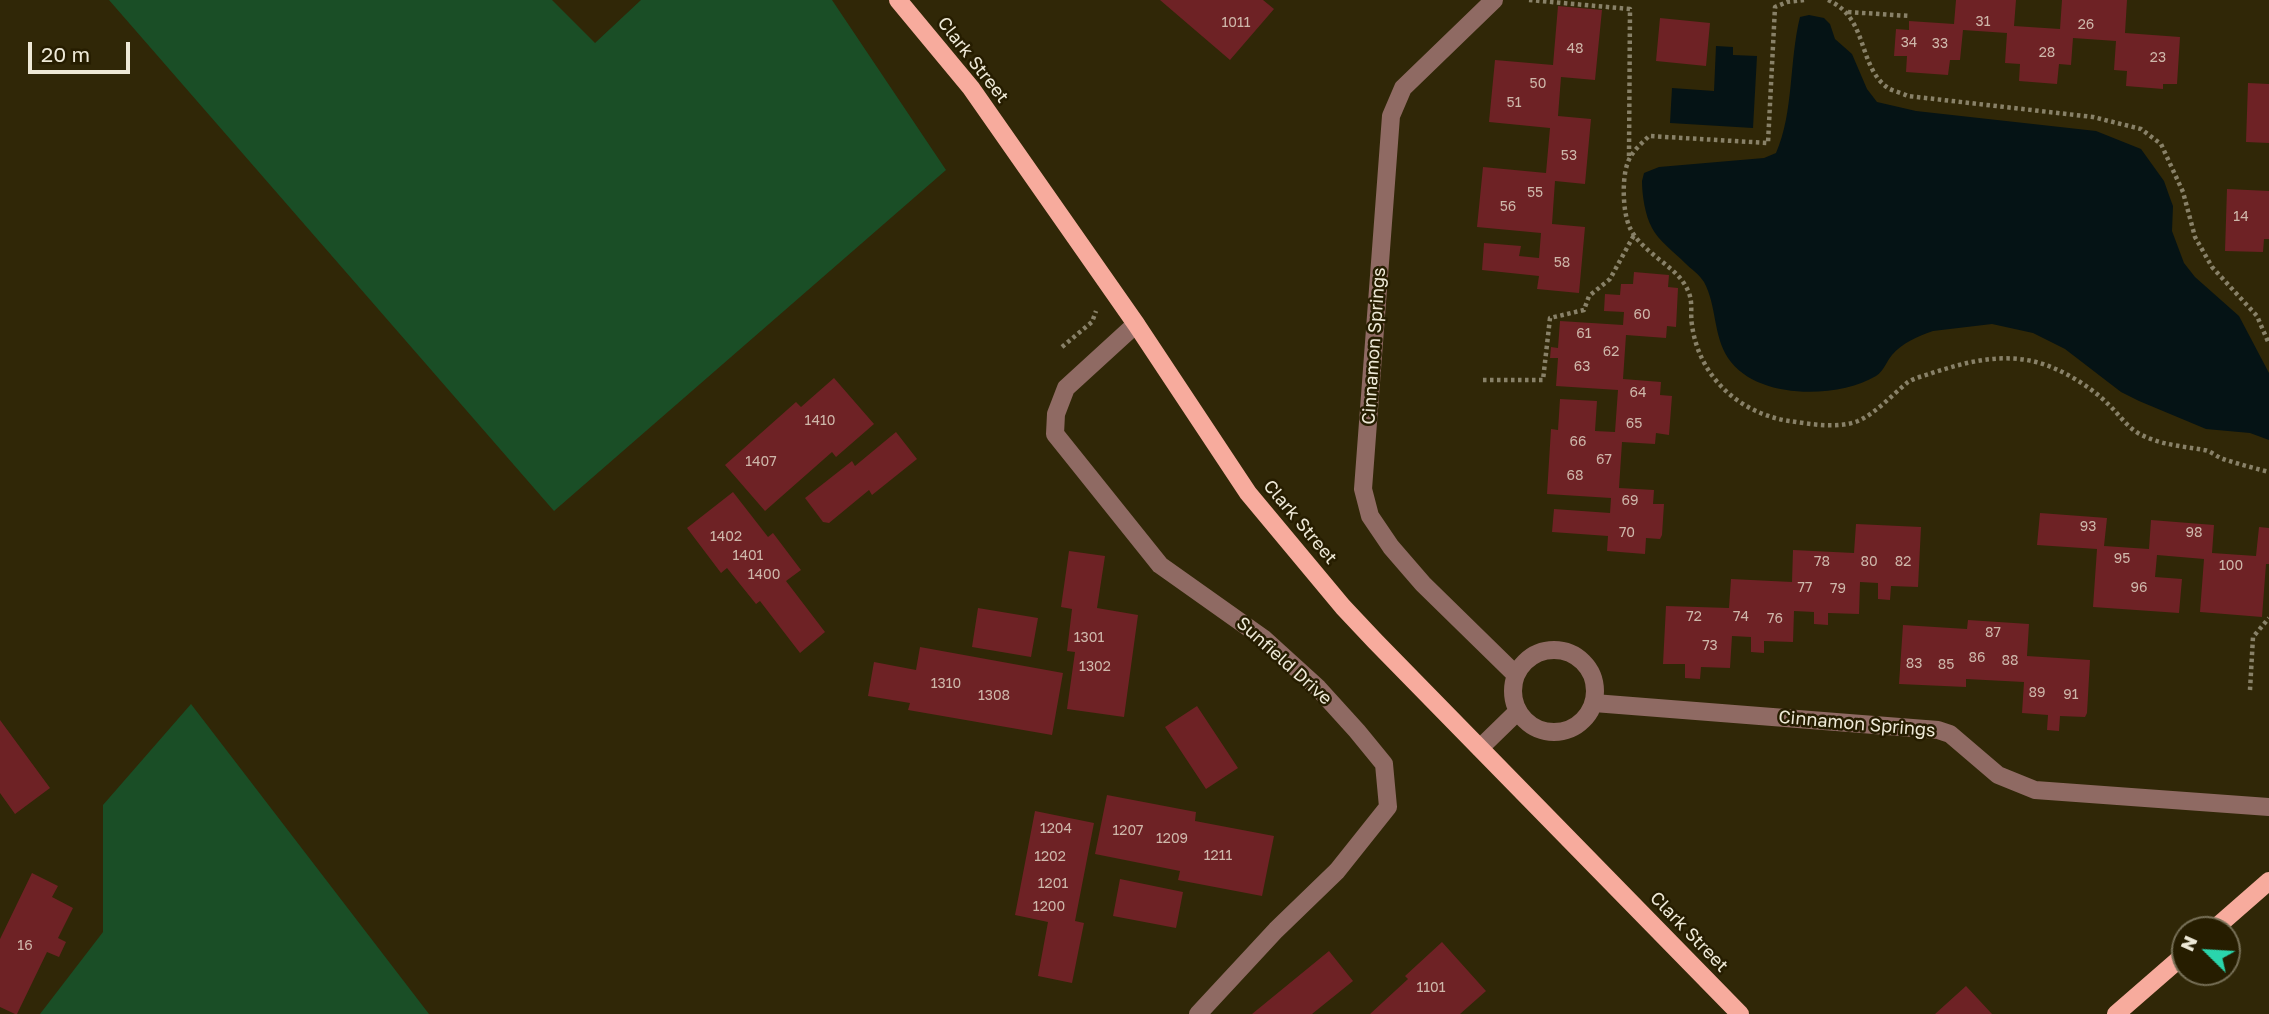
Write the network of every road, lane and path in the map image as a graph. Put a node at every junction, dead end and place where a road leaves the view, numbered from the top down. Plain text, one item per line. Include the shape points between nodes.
1 (898, 0) edge
2 (1494, 0) edge
3 (1529, 0) edge
4 (1804, 0) edge
5 (1828, 0) edge
6 (1847, 12) junction
7 (1910, 16) dead end
8 (1629, 157) junction
9 (1634, 235) junction
10 (1094, 306) dead end
11 (1136, 324) junction
12 (2269, 344) edge
13 (1062, 347) dead end
14 (1483, 380) dead end
15 (2269, 472) edge
16 (2269, 618) edge
17 (1516, 675) junction
18 (2250, 690) dead end
19 (1594, 703) junction
20 (1518, 711) junction
21 (1480, 748) junction
22 (2269, 807) edge
23 (2269, 881) edge
24 (2229, 916) edge
25 (2171, 966) edge
26 (1198, 1014) edge
27 (1740, 1014) edge
28 (2116, 1014) edge

1 - 11 main road, Clark Street via 971,88
2 - 17 street, Cinnamon Springs via 1403,88 1391,116 1363,489 1370,516 1391,547
3 - 8 path via 1630,9
4 - 8 path via 1775,7 1768,143 1649,136
5 - 6 path
6 - 7 path
6 - 12 path via 1874,74 1888,88 1908,96 2093,117 2141,130 2161,144 2183,192 2195,237 2212,267 2256,316
8 - 9 path via 1624,199
9 - 14 path via 1610,279 1589,296 1584,310 1550,318 1543,380
9 - 15 path via 1673,270 1689,293 1696,342 1712,377 1727,394 1756,412 1797,422 1845,424 1859,421 1910,381 1980,360 2019,359 2048,366 2088,388 2140,434
10 - 13 path via 1092,322
11 - 21 main road, Clark Street via 1248,494 1343,607
11 - 26 street, Sunfield Drive via 1066,388 1056,414 1055,434 1160,565 1263,638 1318,688 1384,764 1388,807 1338,871
16 - 18 path via 2253,637
17 - 19 street via 1532,656 1543,651 1568,652 1579,658 1594,678
17 - 20 street via 1513,687
19 - 20 street via 1581,723 1559,733 1535,728
19 - 22 street, Cinnamon Springs via 1938,730 1951,734 1998,775 2035,790
20 - 21 street
21 - 27 main road, Clark Street
23 - 24 main road
25 - 28 main road

